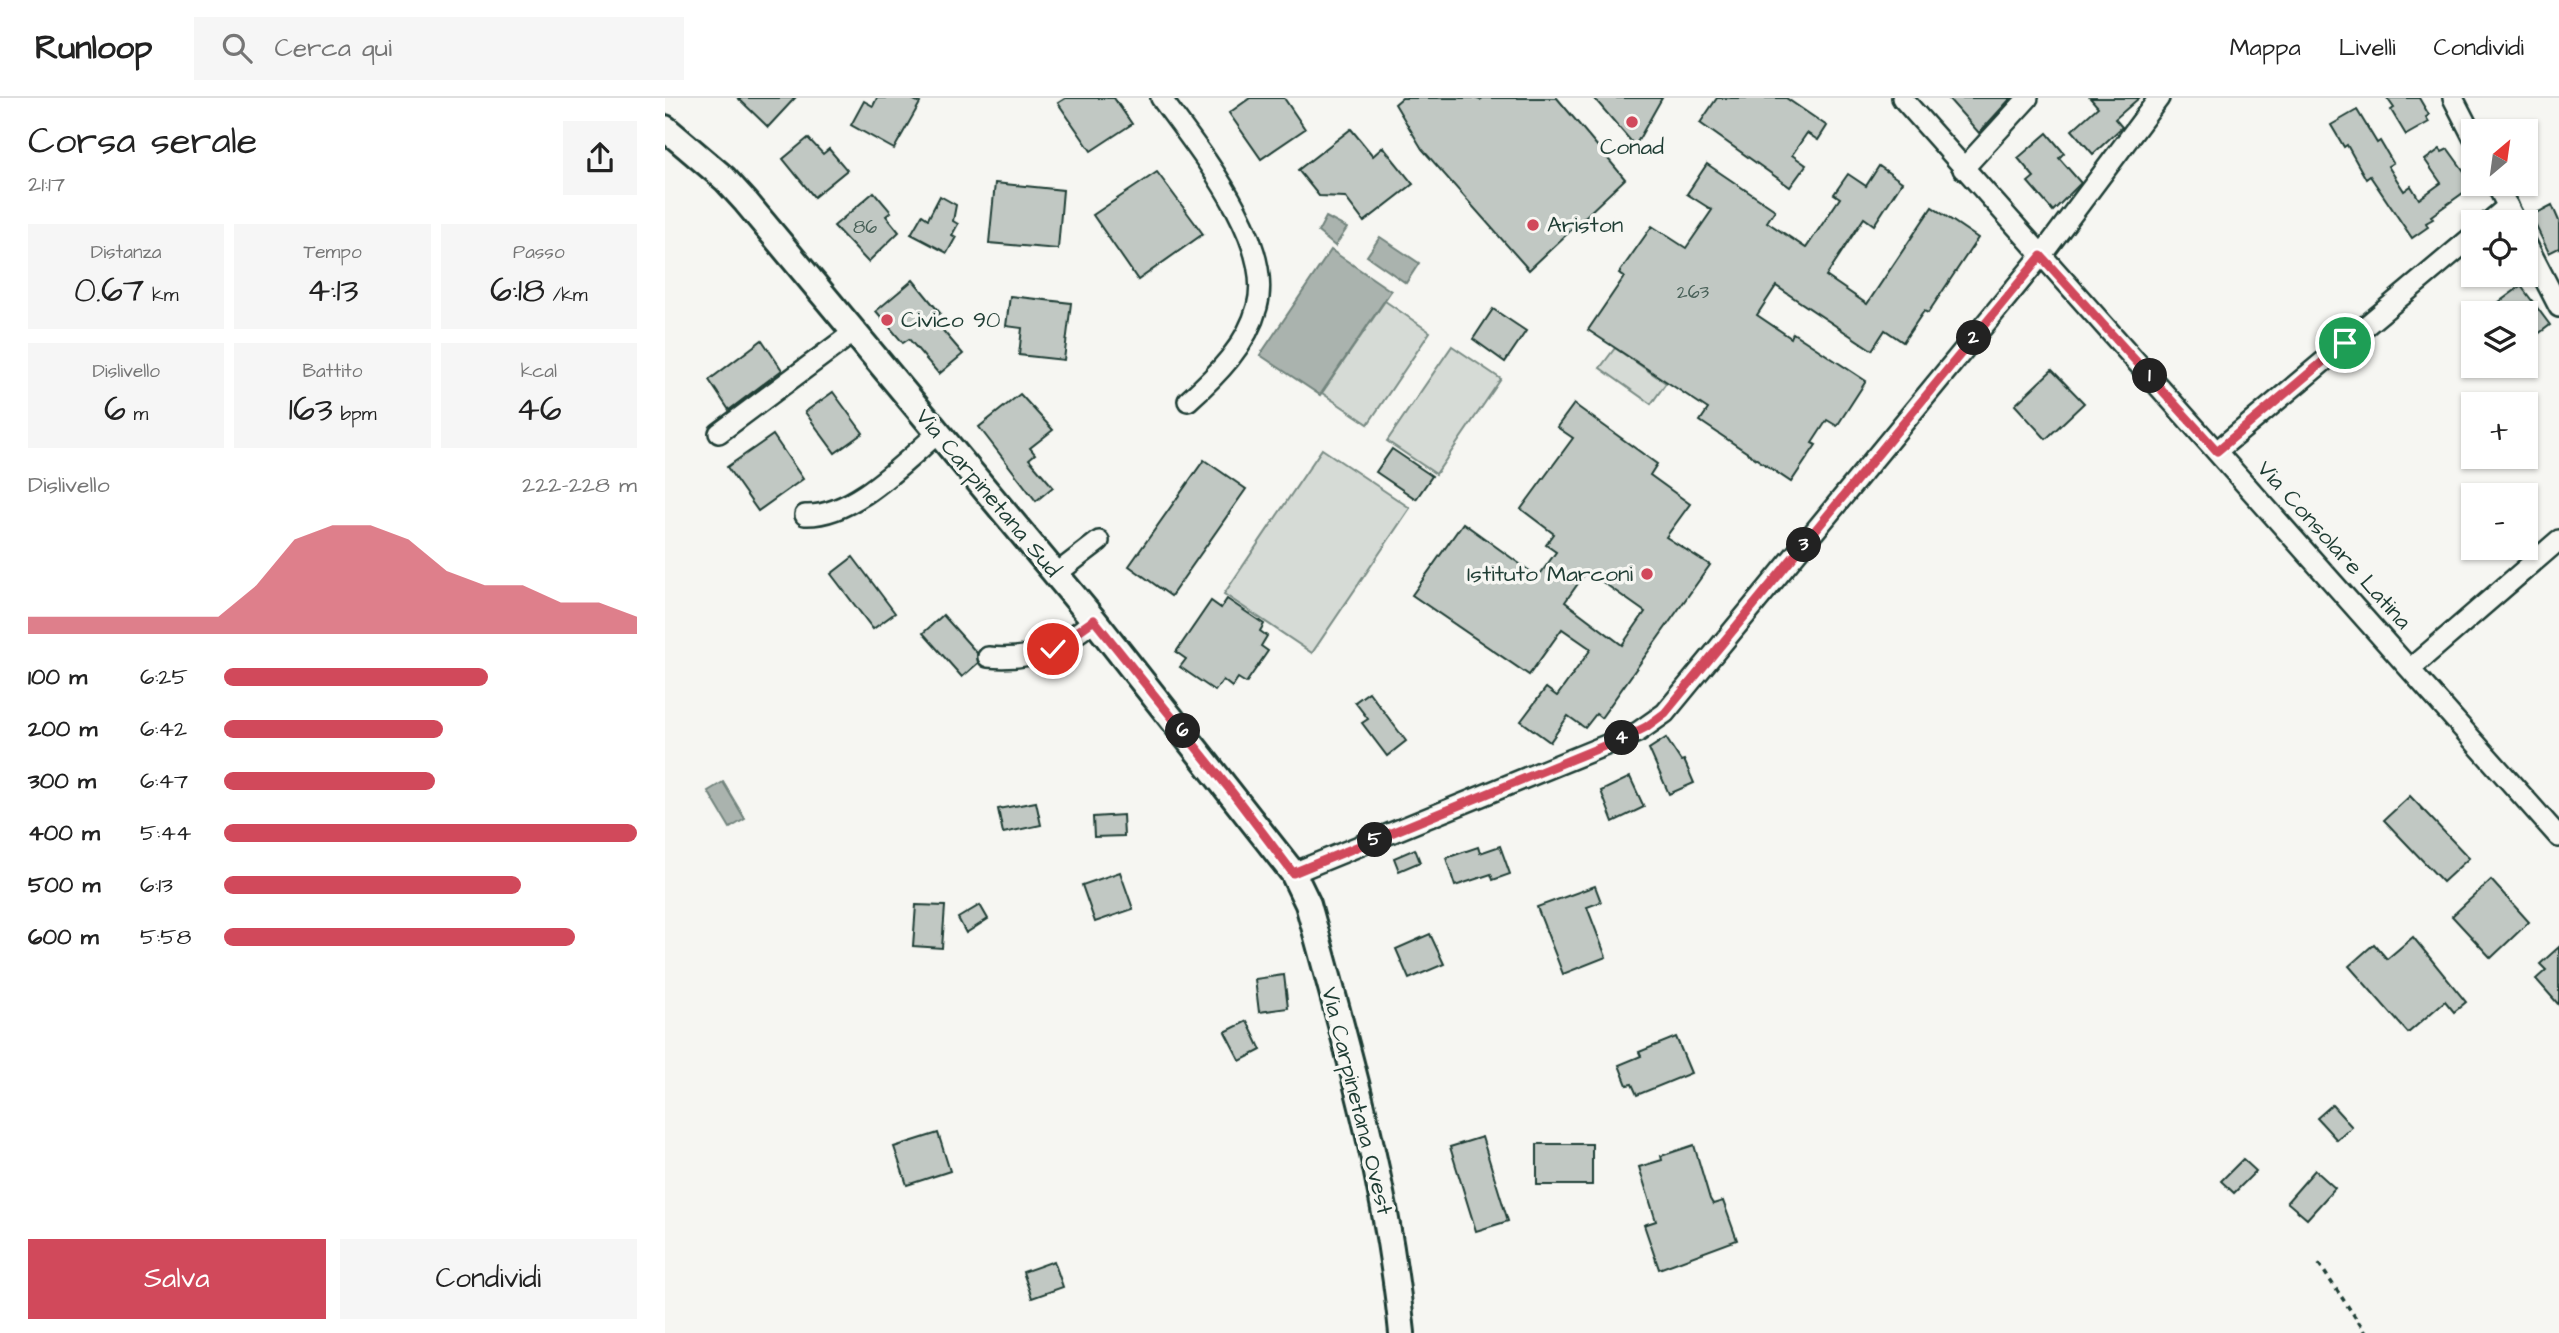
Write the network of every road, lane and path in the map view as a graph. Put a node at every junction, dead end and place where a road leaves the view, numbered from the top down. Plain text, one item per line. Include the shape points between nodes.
1 (1161, 98) edge
2 (1902, 98) edge
3 (2028, 98) edge
4 (2159, 98) edge
5 (2453, 98) edge
6 (2464, 119) edge
7 (665, 128) edge
8 (1957, 162) junction
9 (2461, 246) edge
10 (2041, 256) junction
11 (2538, 266) edge
12 (2559, 307) edge
13 (854, 332) junction
14 (1188, 401) dead end
15 (719, 433) dead end
16 (938, 433) junction
17 (2217, 451) junction
18 (805, 515) dead end
19 (2559, 540) edge
20 (1099, 541) dead end
21 (1056, 574) junction
22 (1094, 620) junction
23 (988, 657) dead end
24 (2411, 668) junction
25 (2559, 837) edge
26 (1293, 873) junction
27 (2319, 1264) dead end
28 (1402, 1333) edge
29 (2366, 1333) edge

1 - 14 street via 1232,205 1254,251 1260,287 1254,317 1238,347
2 - 8 street, Via Consolare Latina
3 - 8 street
4 - 10 street
5 - 6 street
7 - 13 main road, Via Carpinetana Sud via 741,196
8 - 10 street, Via Consolare Latina
9 - 17 street
10 - 17 street, Via Consolare Latina
10 - 26 street via 1675,702 1646,727
11 - 12 street
13 - 15 street
13 - 16 main road, Via Carpinetana Sud
16 - 18 street via 838,510
16 - 21 main road, Via Carpinetana Sud
17 - 24 street, Via Consolare Latina
19 - 24 street
20 - 21 street
21 - 22 main road, Via Carpinetana Sud
22 - 23 street via 1065,643 1038,655
22 - 26 main road, Via Carpinetana Sud
24 - 25 street, Via Consolare Latina
26 - 28 main road, Via Carpinetana Ovest via 1308,904 1370,1132
27 - 29 path

